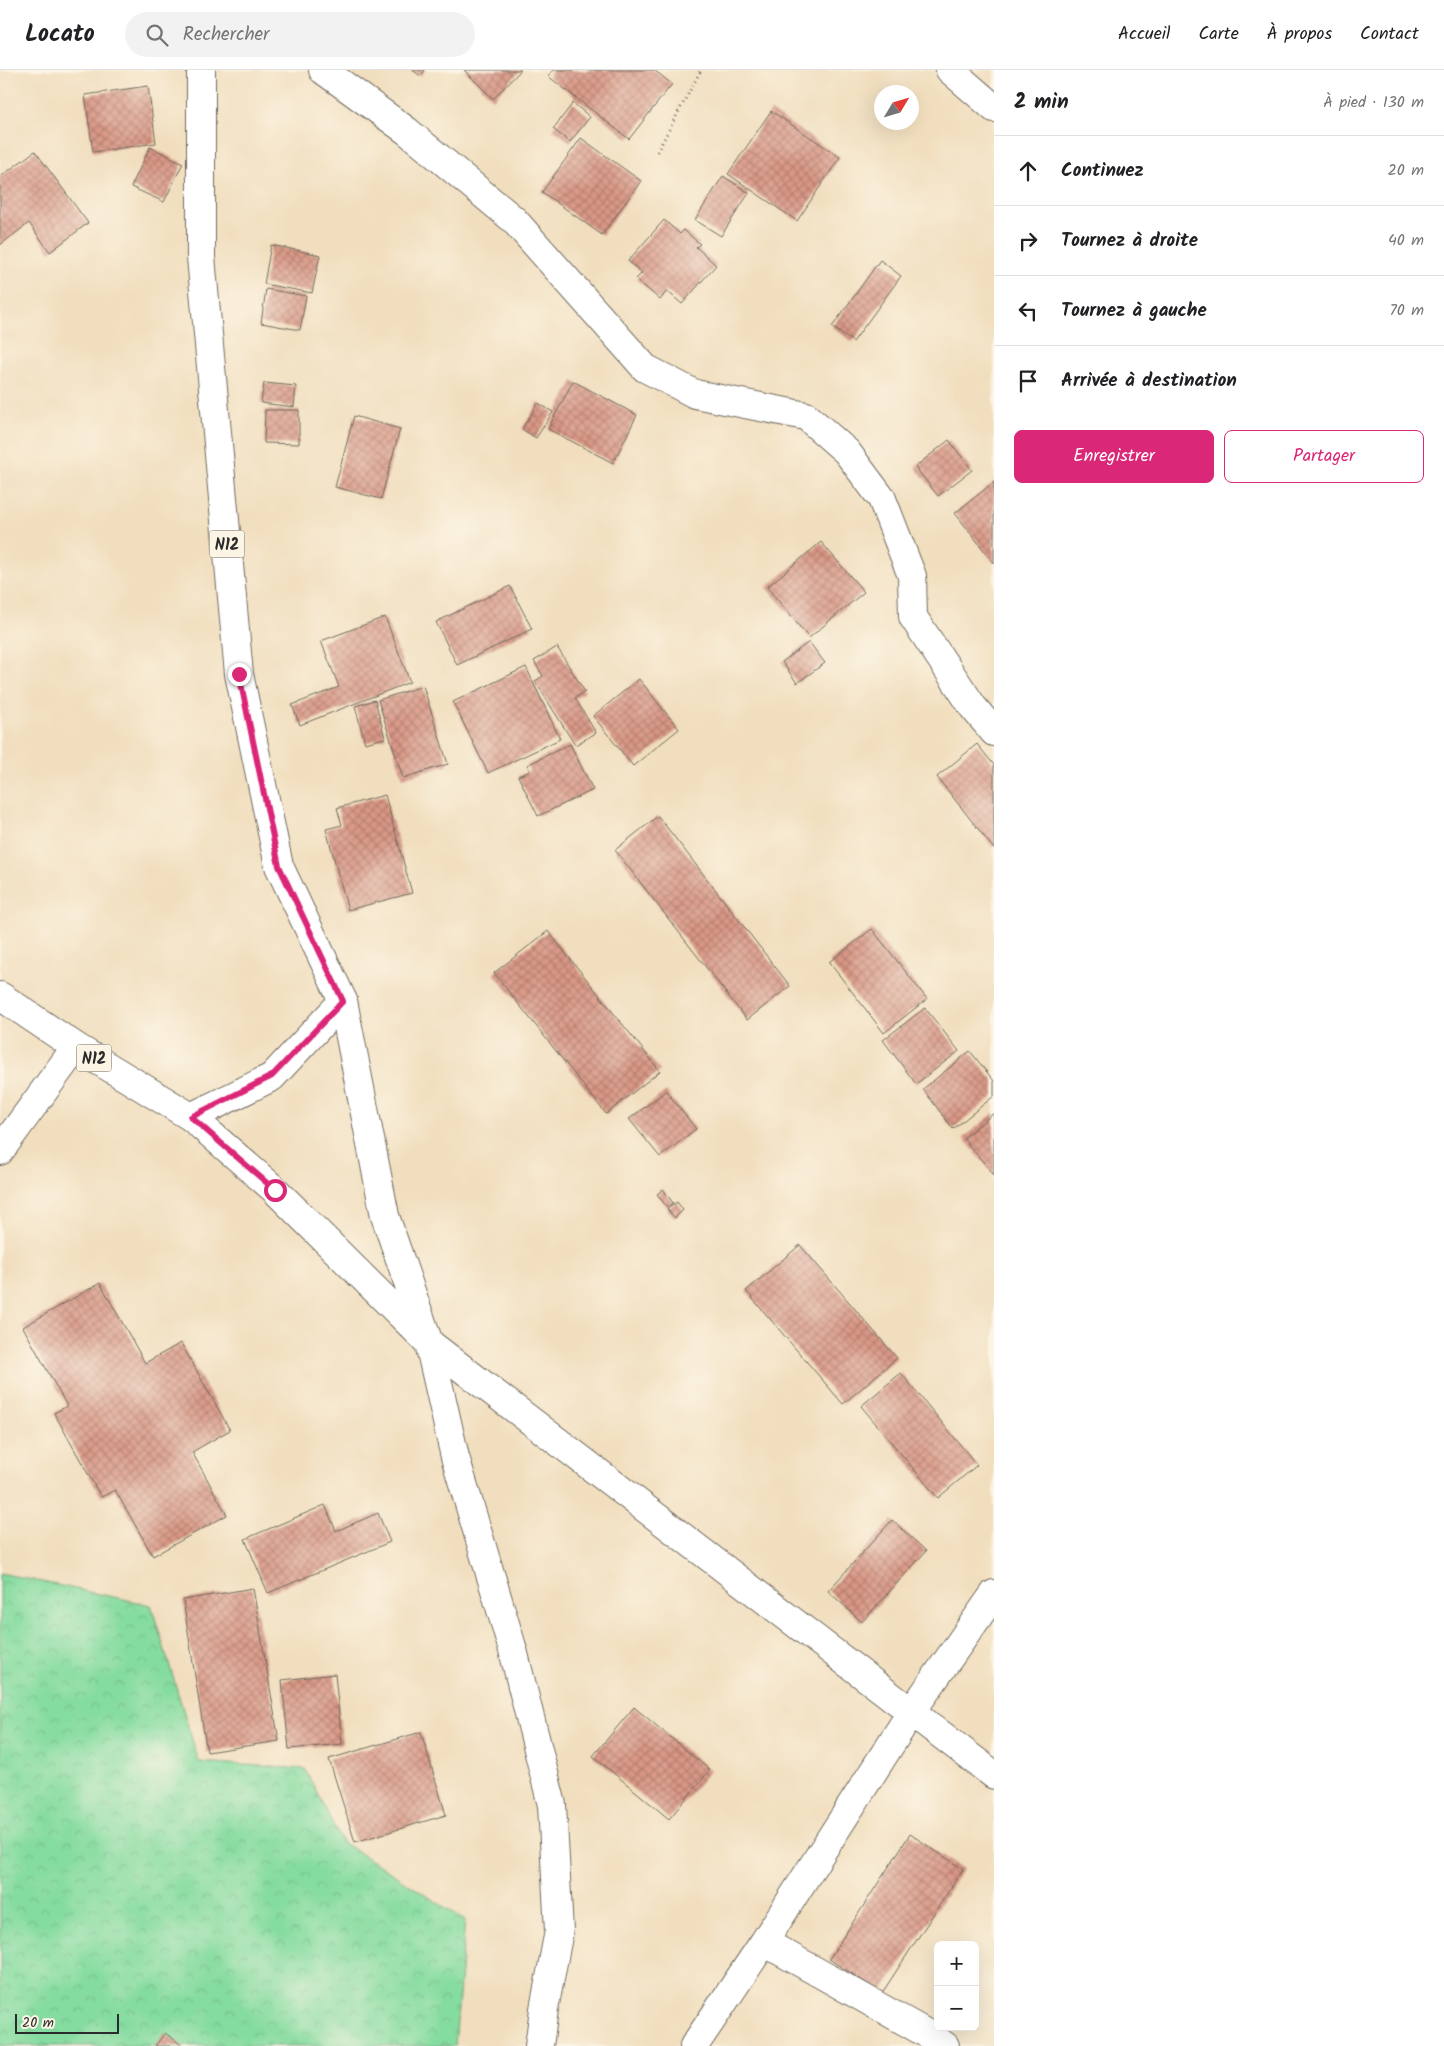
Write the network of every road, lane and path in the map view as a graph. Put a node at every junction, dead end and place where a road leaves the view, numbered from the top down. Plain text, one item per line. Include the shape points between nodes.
1 (201, 70) edge
2 (323, 70) edge
3 (701, 70) edge
4 (950, 70) edge
5 (994, 108) edge
6 (657, 152) dead end
7 (994, 732) edge
8 (0, 996) edge
9 (343, 1001) junction
10 (76, 1047) junction
11 (191, 1117) junction
12 (0, 1151) edge
13 (429, 1343) junction
14 (994, 1594) edge
15 (912, 1711) junction
16 (994, 1775) edge
17 (764, 1942) junction
18 (539, 2046) edge
19 (694, 2046) edge
20 (945, 2046) edge

1 - 9 main road, N12 via 202,257 239,674 279,866
2 - 7 main road via 407,131 514,220 645,368 695,394 806,416 848,452 882,498 912,576 913,616 973,707
3 - 6 path
4 - 5 main road
8 - 10 main road, N12
9 - 11 main road via 272,1076
9 - 13 main road via 385,1216
10 - 11 main road, N12
10 - 12 main road
11 - 13 main road via 275,1190
13 - 15 main road
13 - 18 main road via 455,1457 513,1650 552,1804 559,1931
14 - 15 main road
15 - 16 main road
15 - 17 main road
17 - 19 main road
17 - 20 main road

